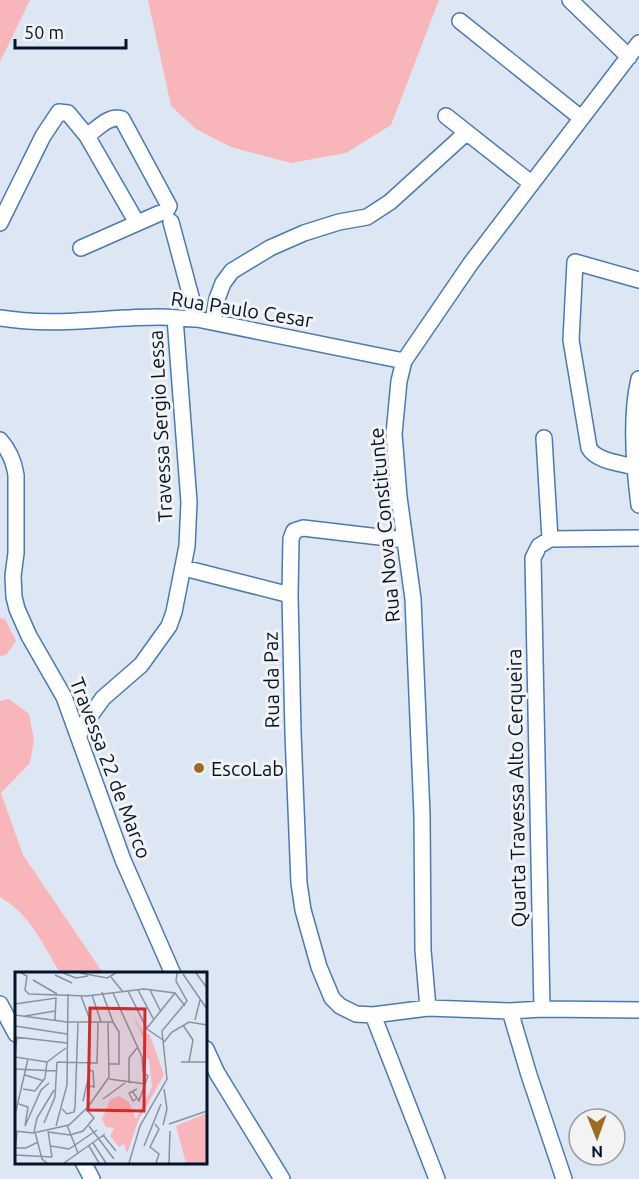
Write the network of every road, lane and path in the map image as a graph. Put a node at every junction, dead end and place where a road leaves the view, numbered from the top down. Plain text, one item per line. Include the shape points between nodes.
1 (570, 0) edge
2 (460, 21) dead end
3 (639, 43) edge
4 (629, 57) junction
5 (446, 116) dead end
6 (581, 117) junction
7 (466, 133) junction
8 (87, 136) junction
9 (531, 183) junction
10 (169, 216) junction
11 (0, 223) edge
12 (137, 223) junction
13 (81, 248) dead end
14 (639, 280) edge
15 (0, 318) edge
16 (175, 318) junction
17 (197, 319) junction
18 (213, 322) junction
19 (404, 361) junction
20 (639, 379) edge
21 (544, 438) dead end
22 (0, 440) edge
23 (634, 467) junction
24 (639, 505) edge
25 (550, 538) junction
26 (639, 538) edge
27 (405, 540) junction
28 (183, 568) junction
29 (290, 595) junction
30 (79, 735) junction
31 (172, 972) edge
32 (0, 1004) edge
33 (428, 1008) junction
34 (542, 1009) junction
35 (639, 1010) edge
36 (510, 1011) junction
37 (373, 1015) junction
38 (15, 1032) edge
39 (207, 1051) edge
40 (84, 1164) edge
41 (92, 1179) edge
42 (282, 1179) edge
43 (437, 1179) edge
44 (564, 1179) edge

1 - 4 street
2 - 6 street
3 - 4 street, Rua Nova Constitunte
4 - 6 street, Rua Nova Constitunte
5 - 7 street
6 - 9 street, Rua Nova Constitunte
7 - 9 street
7 - 18 street via 390,202 367,217 304,233 232,271 216,299
8 - 10 street via 112,118 122,119 168,203
8 - 11 street via 68,112 59,112
8 - 12 street
9 - 19 street, Rua Nova Constitunte
10 - 12 street
10 - 17 street
12 - 13 street
14 - 23 street via 575,262 571,326 589,448 598,457
15 - 16 street, Rua Paulo Cesar via 84,322
16 - 17 street, Rua Paulo Cesar
16 - 28 street, Travessa Sergio Lessa via 189,502
17 - 18 street, Rua Paulo Cesar
18 - 19 street, Rua Paulo Cesar
19 - 27 street, Rua Nova Constitunte via 394,434
20 - 23 street
21 - 25 street
22 - 30 street, Travessa 22 de Marco via 15,465 13,576 17,609 60,689
23 - 24 street
25 - 26 street
25 - 34 street, Quarta Travessa Alto Cerqueira via 539,546 531,567
27 - 29 street, Rua da Paz via 297,529 291,539
27 - 33 street, Rua Nova Constitunte via 414,620
28 - 29 street
28 - 30 street, Travessa Sergio Lessa via 169,626 141,665 103,698
29 - 37 street, Rua da Paz via 303,910 332,998 356,1014
30 - 31 street, Travessa 22 de Marco via 123,860
32 - 38 street
33 - 36 street
33 - 37 street
34 - 35 street
34 - 36 street
36 - 44 street
37 - 43 street
39 - 42 street
40 - 41 street

